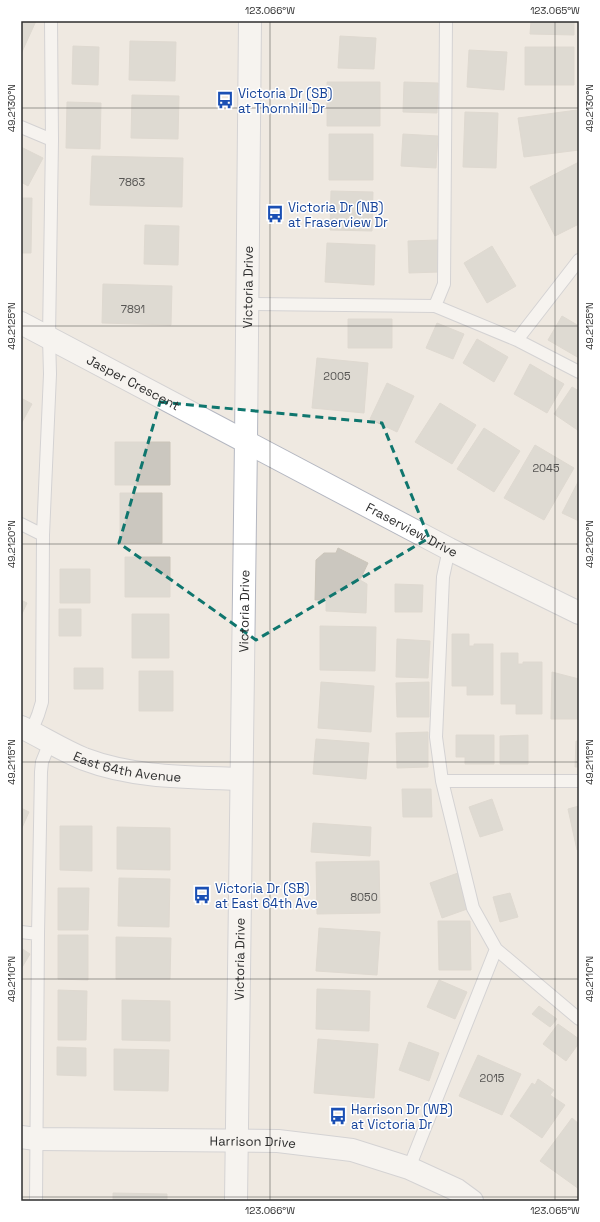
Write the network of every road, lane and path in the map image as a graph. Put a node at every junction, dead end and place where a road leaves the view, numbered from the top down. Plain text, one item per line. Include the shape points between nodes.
1 (50, 21) edge
2 (250, 21) edge
3 (446, 21) edge
4 (21, 127) edge
5 (52, 140) junction
6 (579, 260) edge
7 (247, 304) junction
8 (435, 306) junction
9 (21, 323) edge
10 (49, 337) junction
11 (517, 340) junction
12 (579, 372) edge
13 (246, 441) junction
14 (21, 524) edge
15 (43, 535) junction
16 (449, 549) junction
17 (579, 613) edge
18 (26, 729) edge
19 (50, 742) junction
20 (241, 779) junction
21 (442, 781) junction
22 (579, 781) edge
23 (21, 932) edge
24 (38, 934) junction
25 (496, 949) junction
26 (579, 1019) edge
27 (28, 1138) edge
28 (236, 1140) junction
29 (410, 1168) junction
30 (36, 1201) edge
31 (236, 1201) edge
32 (472, 1201) edge

1 - 5 lane
2 - 7 street, Victoria Drive
3 - 8 lane via 444,284
4 - 5 lane
5 - 10 lane
6 - 11 lane
7 - 8 lane
7 - 13 street, Victoria Drive
8 - 11 lane
9 - 10 street, Jasper Crescent
10 - 13 street, Jasper Crescent
10 - 15 lane via 50,374
11 - 12 lane
13 - 16 street, Fraserview Drive
13 - 20 street, Victoria Drive
14 - 15 lane
15 - 18 lane via 42,702 38,715
16 - 17 street, Fraserview Drive
16 - 21 lane via 443,577 436,737
18 - 19 street, East 64th Avenue
19 - 20 street, East 64th Avenue via 84,758 129,771 160,776
19 - 24 lane via 41,772
20 - 28 street, Victoria Drive
21 - 22 lane
21 - 25 lane via 473,908
23 - 24 lane
24 - 27 lane
25 - 26 lane
25 - 29 lane
27 - 28 street, Harrison Drive
27 - 30 lane
28 - 29 street, Harrison Drive via 278,1141 352,1150
28 - 31 street, Victoria Drive
29 - 32 street, Harrison Drive via 456,1190

